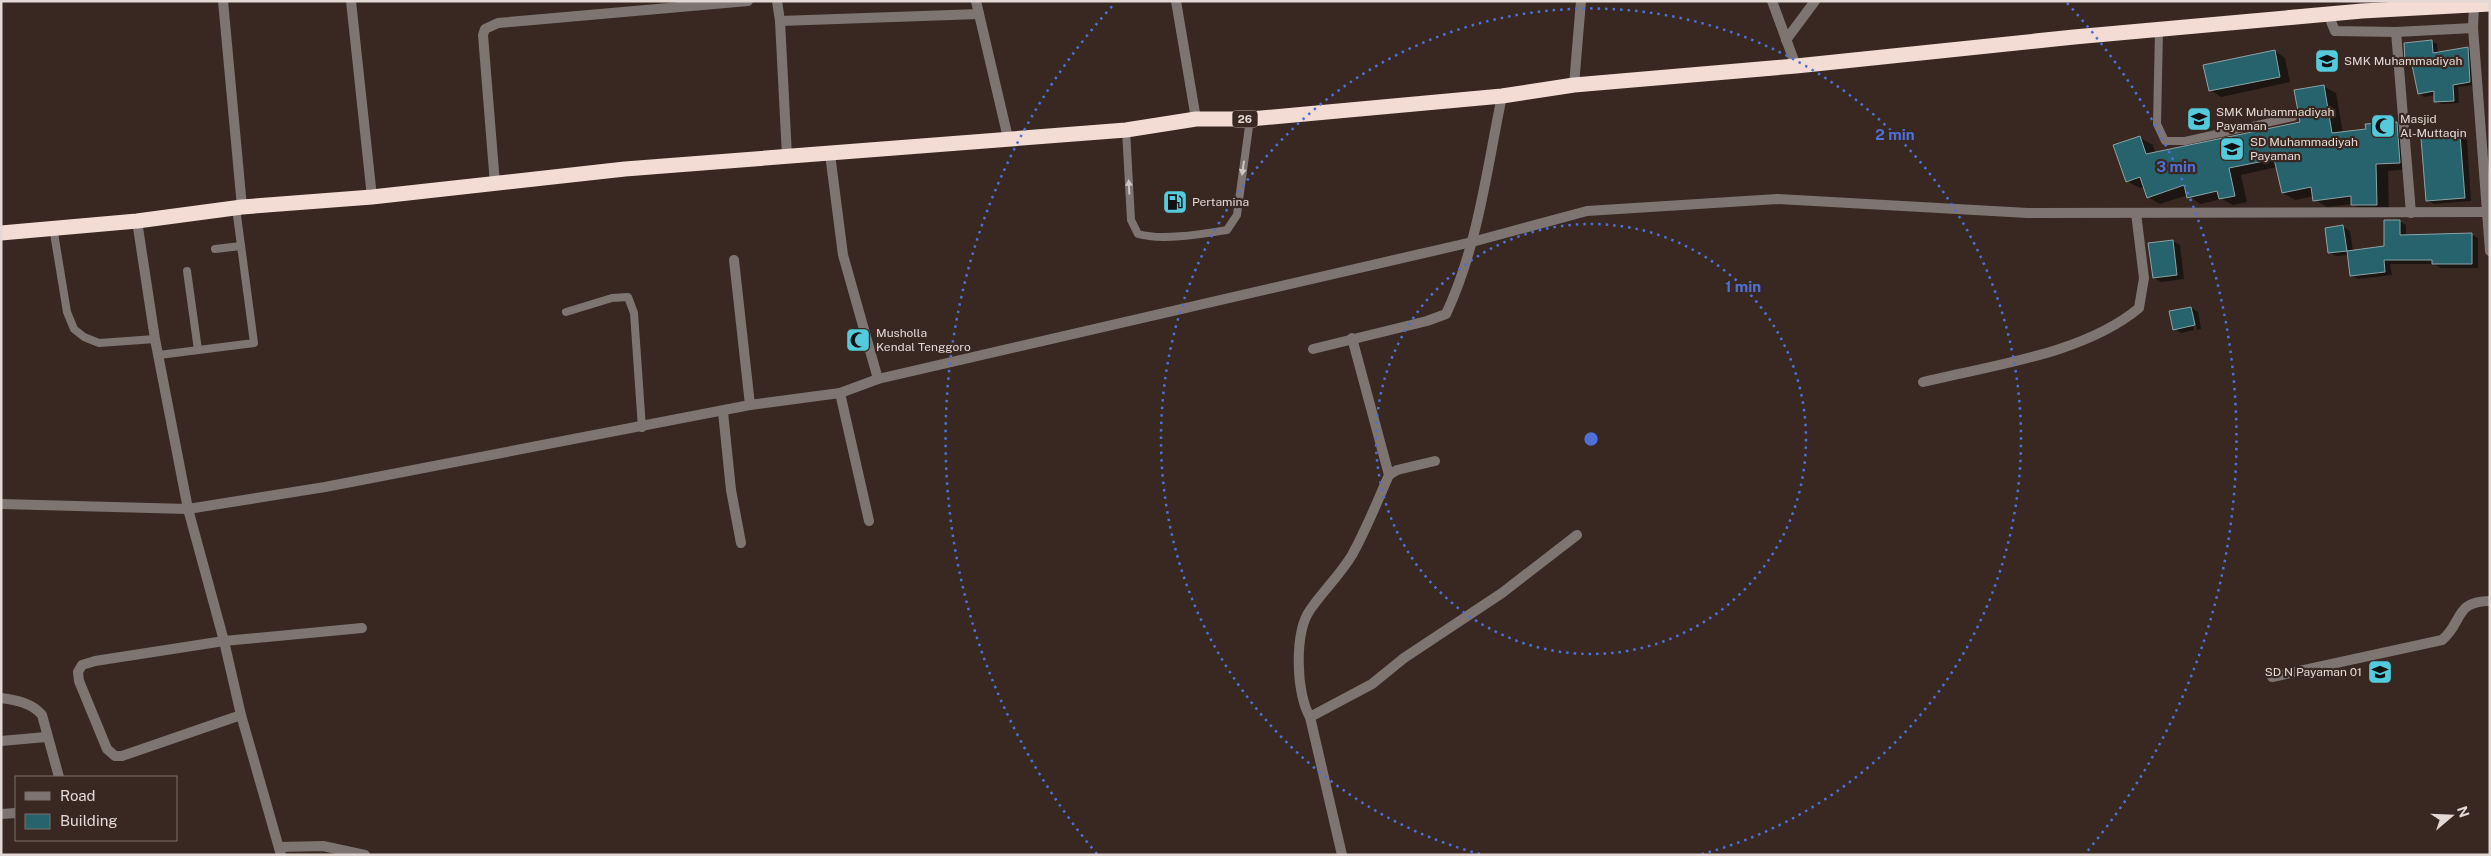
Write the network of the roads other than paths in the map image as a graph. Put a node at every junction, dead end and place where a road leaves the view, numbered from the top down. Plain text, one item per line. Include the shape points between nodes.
1 (223, 1) edge
2 (351, 1) edge
3 (748, 1) edge
4 (776, 1) edge
5 (976, 1) edge
6 (1176, 1) edge
7 (1581, 1) edge
8 (1772, 1) edge
9 (1815, 1) edge
10 (2490, 4) edge
11 (2474, 5) junction
12 (2362, 6) edge
13 (979, 14) junction
14 (2328, 14) junction
15 (780, 21) junction
16 (2473, 28) junction
17 (2159, 30) junction
18 (2396, 32) junction
19 (1786, 40) junction
20 (1796, 66) junction
21 (1574, 85) junction
22 (1502, 96) junction
23 (2293, 117) dead end
24 (1196, 119) junction
25 (1250, 119) junction
26 (1126, 130) junction
27 (1008, 138) junction
28 (830, 154) junction
29 (787, 156) junction
30 (495, 184) junction
31 (372, 197) junction
32 (239, 207) junction
33 (2412, 212) junction
34 (2488, 212) edge
35 (2136, 213) junction
36 (137, 221) junction
37 (52, 227) junction
38 (1, 233) edge
39 (1472, 242) junction
40 (241, 246) junction
41 (215, 249) dead end
42 (2490, 251) edge
43 (734, 260) dead end
44 (187, 271) dead end
45 (566, 312) dead end
46 (1352, 338) junction
47 (155, 339) junction
48 (1313, 349) dead end
49 (198, 350) junction
50 (159, 355) junction
51 (878, 379) junction
52 (1923, 382) dead end
53 (840, 393) junction
54 (750, 405) junction
55 (723, 412) junction
56 (642, 428) junction
57 (1435, 461) dead end
58 (1389, 476) junction
59 (1, 504) edge
60 (188, 509) junction
61 (869, 520) dead end
62 (1577, 535) dead end
63 (740, 543) dead end
64 (2490, 601) edge
65 (362, 628) dead end
66 (224, 641) junction
67 (2272, 677) dead end
68 (1, 698) edge
69 (241, 716) junction
70 (1310, 717) junction
71 (46, 737) junction
72 (1, 740) edge
73 (59, 776) edge
74 (15, 813) edge
75 (1, 814) edge
76 (280, 851) edge
77 (365, 855) edge
78 (1342, 855) edge

1 - 32 street
2 - 31 street
3 - 30 street via 498,24 485,29
4 - 15 street
5 - 13 street
6 - 24 street
7 - 21 street
8 - 19 street
9 - 19 street
10 - 11 highway, 26
11 - 12 highway, 26
11 - 16 street
12 - 14 highway, 26
13 - 15 street
13 - 27 street
14 - 17 highway, 26
14 - 18 street via 2336,31
15 - 29 street
16 - 18 street
16 - 34 street
17 - 20 highway, 26
17 - 23 lane via 2157,124 2165,141 2185,141
18 - 33 street
19 - 20 street
20 - 21 highway, 26
21 - 22 highway, 26
22 - 25 highway, 26
22 - 39 street
24 - 25 highway, 26
24 - 26 highway, 26
25 -> 26 lane via 1237,215 1227,230 1150,238 1138,234 1131,220
26 - 27 highway, 26
27 - 28 highway, 26
28 - 29 highway, 26
28 - 51 street via 843,255
29 - 30 highway, 26 via 625,169
30 - 31 highway, 26
31 - 32 highway, 26
32 - 36 highway, 26
32 - 40 lane
33 - 34 street
33 - 35 street
34 - 42 street
35 - 39 street via 2028,213 1777,200 1587,211
35 - 52 street via 2144,278 2139,308 2122,322 2074,345
36 - 37 highway, 26
36 - 47 street
37 - 38 highway, 26
37 - 47 lane via 67,312 74,329 99,343
39 - 46 street via 1446,314
39 - 51 street
40 - 41 lane
40 - 49 lane via 254,343
43 - 54 street
44 - 49 lane
45 - 56 lane via 612,298 628,297 634,313
46 - 48 street
46 - 58 street
47 - 50 street
49 - 50 lane
50 - 60 street
51 - 53 street
53 - 54 street
53 - 61 street
54 - 55 street
55 - 56 street
55 - 63 street
56 - 60 street
57 - 58 street via 1397,470
58 - 70 street via 1352,554 1309,611 1303,626 1299,689
59 - 60 street
60 - 66 street
62 - 70 street via 1502,593 1404,658 1372,684
64 - 67 street via 2465,606 2458,614 2453,631 2442,640
65 - 66 street
66 - 69 street
66 - 69 street via 95,661 80,668 79,681 106,749 115,756
68 - 71 street via 37,709 46,724
69 - 76 street
70 - 78 street
71 - 72 street
71 - 73 street
74 - 75 street
76 - 77 street via 323,846

